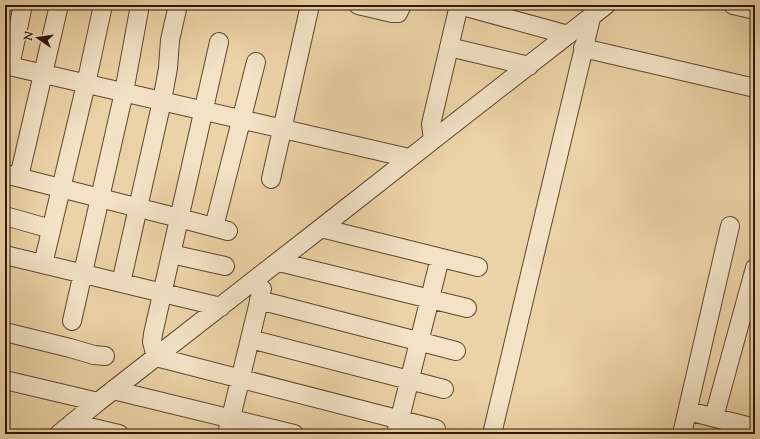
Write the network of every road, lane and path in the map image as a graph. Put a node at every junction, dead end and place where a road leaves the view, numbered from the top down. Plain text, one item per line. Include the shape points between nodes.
1 (23, 5) edge
2 (59, 5) edge
3 (103, 5) edge
4 (140, 5) edge
5 (178, 5) edge
6 (310, 5) edge
7 (358, 5) edge
8 (402, 5) edge
9 (459, 5) edge
10 (606, 5) edge
11 (733, 5) edge
12 (755, 10) edge
13 (512, 12) edge
14 (591, 18) junction
15 (568, 35) junction
16 (219, 42) dead end
17 (449, 46) junction
18 (583, 48) junction
19 (256, 62) dead end
20 (8, 66) edge
21 (529, 66) junction
22 (43, 74) junction
23 (86, 84) junction
24 (755, 88) edge
25 (124, 92) junction
26 (162, 101) junction
27 (203, 111) junction
28 (242, 120) junction
29 (283, 129) junction
30 (433, 140) junction
31 (409, 158) junction
32 (12, 176) edge
33 (271, 179) dead end
34 (61, 188) junction
35 (100, 198) junction
36 (138, 207) junction
37 (5, 216) edge
38 (179, 218) junction
39 (730, 226) dead end
40 (321, 228) junction
41 (51, 229) junction
42 (171, 254) junction
43 (5, 255) edge
44 (440, 258) junction
45 (43, 264) junction
46 (225, 266) dead end
47 (272, 266) junction
48 (478, 267) dead end
49 (755, 268) edge
50 (82, 274) junction
51 (121, 283) junction
52 (162, 293) junction
53 (429, 299) junction
54 (260, 300) junction
55 (221, 307) junction
56 (467, 308) dead end
57 (72, 321) dead end
58 (5, 332) edge
59 (250, 339) junction
60 (419, 342) junction
61 (456, 351) dead end
62 (105, 356) dead end
63 (156, 357) junction
64 (240, 379) junction
65 (5, 380) edge
66 (409, 380) junction
67 (444, 389) dead end
68 (114, 390) junction
69 (98, 402) junction
70 (688, 411) junction
71 (714, 417) junction
72 (228, 426) edge
73 (397, 427) edge
74 (66, 428) edge
75 (755, 428) edge
76 (436, 429) dead end
77 (117, 434) edge
78 (294, 434) edge
79 (492, 434) edge
80 (682, 434) edge

1 - 20 street
2 - 22 street
3 - 23 street
4 - 25 street
5 - 26 street via 170,40 170,58
6 - 29 street
7 - 8 street via 398,13
9 - 13 street
9 - 17 street
10 - 14 street
11 - 12 street
13 - 15 street
14 - 15 street
14 - 18 street
15 - 21 street
16 - 27 street
17 - 21 street
17 - 30 street via 431,124
18 - 24 street
18 - 79 street
19 - 28 street
20 - 22 street
21 - 30 street
22 - 23 street
22 - 32 street
23 - 25 street
23 - 34 street
25 - 26 street
25 - 35 street
26 - 27 street
26 - 36 street
27 - 28 street
27 - 38 street
28 - 29 street
28 - 38 street via 221,229
29 - 31 street
29 - 33 street
30 - 31 street
31 - 40 street
32 - 34 street
34 - 35 street
34 - 41 street
35 - 36 street
35 - 50 street
36 - 38 street
36 - 51 street
37 - 41 street
38 - 42 street
39 - 70 street
40 - 44 street
40 - 47 street
41 - 45 street
42 - 46 street
42 - 52 street
43 - 45 street
44 - 48 street
44 - 53 street
45 - 50 street
47 - 53 street
47 - 54 street
47 - 55 street
49 - 71 street
50 - 51 street
50 - 57 street
51 - 52 street
52 - 55 street
52 - 63 street via 152,342
53 - 56 street
53 - 60 street
54 - 59 street
54 - 60 street
55 - 63 street
58 - 62 street
59 - 64 street
59 - 66 street
60 - 61 street
60 - 66 street
63 - 64 street
63 - 68 street
64 - 72 street
64 - 73 street
65 - 69 street
66 - 67 street
66 - 73 street
68 - 69 street
68 - 72 street
69 - 74 street
70 - 71 street
70 - 80 street
71 - 75 street
72 - 78 street
73 - 76 street
74 - 77 street

